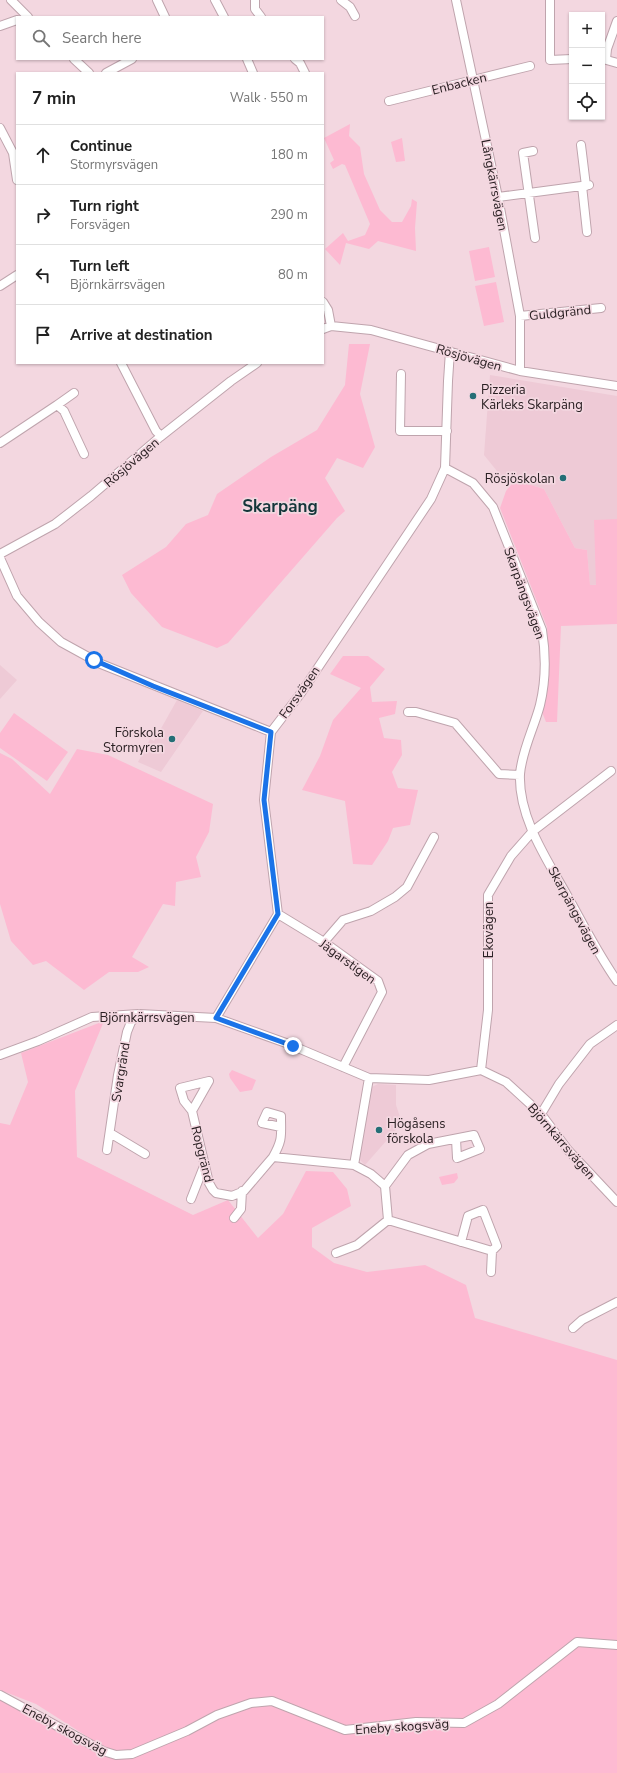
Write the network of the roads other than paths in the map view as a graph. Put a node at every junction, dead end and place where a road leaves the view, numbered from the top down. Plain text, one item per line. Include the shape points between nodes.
1 (11, 0) edge
2 (157, 0) edge
3 (215, 0) edge
4 (255, 0) edge
5 (341, 0) edge
6 (456, 0) edge
7 (550, 0) edge
8 (27, 16) edge
9 (165, 16) edge
10 (223, 16) edge
11 (259, 16) edge
12 (355, 16) dead end
13 (16, 20) edge
14 (617, 21) edge
15 (0, 26) edge
16 (605, 56) edge
17 (569, 59) edge
18 (605, 59) edge
19 (75, 60) edge
20 (130, 60) edge
21 (250, 60) edge
22 (296, 60) edge
23 (617, 64) edge
24 (530, 66) dead end
25 (88, 72) edge
26 (108, 72) edge
27 (253, 72) edge
28 (304, 72) edge
29 (473, 80) junction
30 (389, 101) dead end
31 (0, 128) edge
32 (581, 145) dead end
33 (533, 151) dead end
34 (16, 173) edge
35 (585, 186) junction
36 (528, 193) junction
37 (498, 197) junction
38 (587, 232) dead end
39 (534, 238) dead end
40 (16, 276) edge
41 (0, 286) edge
42 (324, 304) edge
43 (600, 308) dead end
44 (520, 316) junction
45 (332, 326) junction
46 (324, 329) edge
47 (450, 351) junction
48 (122, 364) edge
49 (256, 364) edge
50 (520, 371) junction
51 (401, 374) dead end
52 (617, 386) edge
53 (74, 393) dead end
54 (57, 405) junction
55 (447, 431) junction
56 (161, 436) junction
57 (0, 443) edge
58 (84, 454) dead end
59 (445, 468) junction
60 (0, 554) edge
61 (0, 558) edge
62 (408, 712) dead end
63 (271, 732) junction
64 (611, 771) dead end
65 (520, 775) junction
66 (533, 831) junction
67 (434, 837) dead end
68 (278, 914) junction
69 (324, 942) junction
70 (617, 981) edge
71 (139, 1014) junction
72 (216, 1018) junction
73 (617, 1025) edge
74 (0, 1055) edge
75 (342, 1067) junction
76 (481, 1070) junction
77 (369, 1078) junction
78 (192, 1111) dead end
79 (541, 1114) junction
80 (281, 1127) dead end
81 (110, 1133) junction
82 (456, 1139) dead end
83 (107, 1150) dead end
84 (145, 1154) dead end
85 (273, 1157) junction
86 (354, 1165) junction
87 (204, 1166) junction
88 (385, 1186) junction
89 (242, 1191) junction
90 (191, 1199) dead end
91 (617, 1202) edge
92 (234, 1218) dead end
93 (388, 1220) junction
94 (461, 1242) junction
95 (492, 1251) junction
96 (336, 1253) dead end
97 (491, 1272) dead end
98 (617, 1302) edge
99 (573, 1328) dead end
100 (617, 1644) edge
101 (0, 1695) edge

1 - 8 street
2 - 9 street
3 - 10 street
4 - 11 street via 255,9
5 - 12 street via 350,7
6 - 29 street, Långkärrsvägen
7 - 17 street via 550,60
13 - 15 street
14 - 16 street
18 - 23 street
19 - 25 street
20 - 26 street
21 - 27 street
22 - 28 street
24 - 29 street, Enbacken
29 - 30 street, Enbacken
29 - 37 street, Långkärrsvägen
31 - 34 street via 13,153
32 - 35 street
33 - 36 street via 523,153
35 - 36 street
35 - 38 street
36 - 37 street
36 - 39 street
37 - 44 street, Långkärrsvägen
40 - 41 street
42 - 45 street
43 - 44 street, Guldgränd
44 - 50 street, Långkärrsvägen
45 - 46 street, Rösjövägen
45 - 47 street, Rösjövägen via 371,330
47 - 50 street, Rösjövägen
47 - 55 street, Forsvägen
48 - 56 street
49 - 56 street, Rösjövägen
50 - 52 street, Rösjövägen
51 - 55 street via 400,431
53 - 54 street
54 - 57 street
54 - 58 street via 64,411
55 - 59 street, Forsvägen
56 - 60 street, Rösjövägen via 55,524
59 - 63 street, Forsvägen via 427,505 301,693
59 - 65 street, Skarpängsvägen via 473,483 493,507 542,630 545,672 540,704
61 - 63 street via 17,596 39,622 61,642 114,670
62 - 65 street via 456,723 499,774
63 - 68 street, Forsvägen via 264,800
64 - 66 street, Ekovägen
65 - 66 street, Skarpängsvägen via 524,804
66 - 70 street, Skarpängsvägen via 602,960
66 - 76 street, Ekovägen via 511,856 488,895 488,1010
67 - 69 street via 407,887 371,911 343,920
68 - 69 street, Jägarstigen
68 - 72 street
69 - 75 street, Jägarstigen via 378,981 382,992
71 - 72 street, Björnkärrsvägen
71 - 74 street, Björnkärrsvägen via 92,1017
71 - 81 street, Svargränd via 131,1022 127,1032
72 - 75 street, Björnkärrsvägen via 286,1043
73 - 79 street via 590,1044
75 - 77 street, Björnkärrsvägen
76 - 77 street, Björnkärrsvägen via 429,1080
76 - 79 street, Björnkärrsvägen via 506,1082
77 - 86 street
78 - 87 street, Ropgränd
79 - 91 street, Björnkärrsvägen via 568,1150
80 - 85 street via 281,1142
81 - 83 street, Svargränd
81 - 84 street
82 - 88 street via 428,1144 408,1155
85 - 86 street
85 - 89 street
86 - 88 street via 371,1174
87 - 89 street, Ropgränd via 213,1190 232,1196
87 - 90 street
88 - 93 street
89 - 92 street via 240,1209
93 - 94 street
93 - 96 street via 357,1246
94 - 95 street
94 - 95 street via 468,1216 483,1210 497,1246
95 - 97 street
98 - 99 street via 582,1320
100 - 101 street, Eneby skogsväg via 576,1642 498,1704 464,1723 416,1722 345,1730 272,1701 251,1703 217,1715 187,1731 132,1754 116,1755 103,1751

